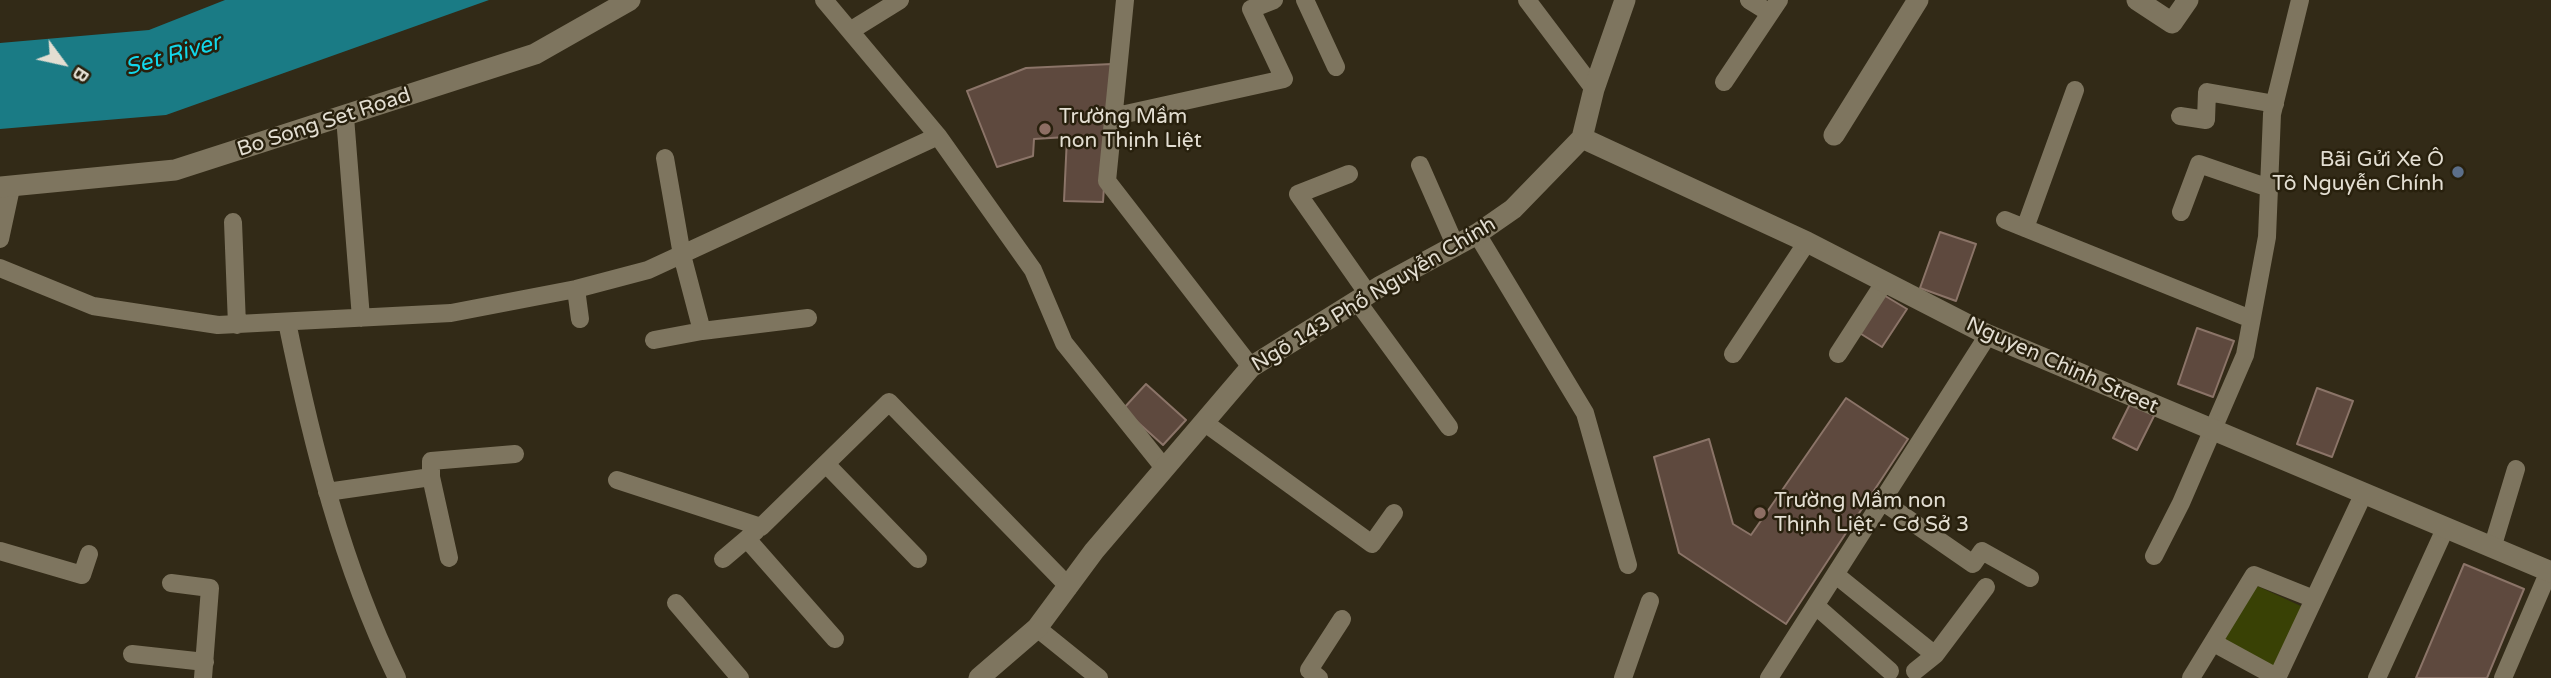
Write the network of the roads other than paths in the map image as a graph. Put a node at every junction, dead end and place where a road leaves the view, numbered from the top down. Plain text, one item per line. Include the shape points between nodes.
1 (630, 0) edge
2 (824, 0) edge
3 (900, 0) edge
4 (1125, 0) edge
5 (1274, 0) edge
6 (1305, 0) edge
7 (1527, 0) edge
8 (1625, 0) edge
9 (1749, 0) edge
10 (1918, 0) edge
11 (2137, 0) edge
12 (2188, 0) edge
13 (2300, 0) edge
14 (1774, 7) edge
15 (850, 31) junction
16 (1336, 67) dead end
17 (1724, 82) dead end
18 (1594, 89) junction
19 (2075, 90) dead end
20 (2274, 104) junction
21 (2180, 116) dead end
22 (345, 117) junction
23 (1112, 117) junction
24 (1834, 135) dead end
25 (938, 136) junction
26 (1582, 138) junction
27 (665, 158) dead end
28 (1420, 165) dead end
29 (1349, 174) dead end
30 (5, 188) edge
31 (2269, 188) junction
32 (2182, 212) dead end
33 (2005, 220) dead end
34 (233, 222) dead end
35 (2025, 228) junction
36 (1477, 234) junction
37 (0, 239) edge
38 (1807, 242) junction
39 (1455, 247) junction
40 (682, 255) junction
41 (0, 268) edge
42 (1884, 282) junction
43 (576, 289) junction
44 (1363, 298) junction
45 (362, 317) junction
46 (808, 318) dead end
47 (580, 319) dead end
48 (2251, 319) junction
49 (287, 322) junction
50 (237, 325) junction
51 (702, 331) junction
52 (1988, 335) junction
53 (654, 340) dead end
54 (1733, 354) dead end
55 (1838, 354) dead end
56 (1251, 367) junction
57 (1205, 422) junction
58 (1449, 427) dead end
59 (2213, 432) junction
60 (514, 454) dead end
61 (826, 464) junction
62 (2516, 468) dead end
63 (1165, 469) junction
64 (431, 477) junction
65 (617, 480) dead end
66 (327, 492) junction
67 (2363, 495) junction
68 (1882, 501) junction
69 (1394, 513) dead end
70 (761, 527) junction
71 (2445, 529) junction
72 (747, 539) junction
73 (2493, 545) junction
74 (0, 551) edge
75 (89, 554) dead end
76 (2154, 556) dead end
77 (449, 558) dead end
78 (723, 559) dead end
79 (918, 559) dead end
80 (1628, 565) dead end
81 (2550, 571) edge
82 (1836, 575) junction
83 (2030, 579) dead end
84 (171, 583) dead end
85 (1069, 587) junction
86 (1986, 587) dead end
87 (2314, 599) junction
88 (1650, 601) dead end
89 (676, 603) dead end
90 (1816, 606) junction
91 (1342, 619) dead end
92 (1037, 628) junction
93 (835, 639) dead end
94 (2214, 643) junction
95 (132, 654) dead end
96 (1935, 655) junction
97 (204, 670) edge
98 (1890, 671) dead end
99 (1915, 671) dead end
100 (397, 678) edge
101 (740, 678) edge
102 (979, 678) edge
103 (1098, 678) edge
104 (1319, 678) edge
105 (1623, 678) edge
106 (1769, 678) edge
107 (2191, 678) edge
108 (2277, 678) edge
109 (2378, 678) edge
110 (2503, 678) edge

1 - 22 street, Bo Song Set Road via 535,54
2 - 15 lane
3 - 15 lane
4 - 23 lane
5 - 23 lane via 1251,9 1283,79
6 - 16 lane
7 - 18 lane
8 - 18 street
9 - 14 lane
10 - 24 street
11 - 12 street via 2172,23
13 - 20 lane
14 - 17 lane
15 - 25 lane
18 - 26 street
19 - 35 lane
20 - 21 lane via 2207,92 2206,120
20 - 31 lane
22 - 30 street, Bo Song Set Road via 175,170
22 - 45 lane
23 - 56 lane via 1107,181
25 - 40 lane
25 - 63 lane via 1033,270 1064,344
26 - 36 street, Ngõ 143 Phố Nguyễn Chính via 1513,209
26 - 38 street, Nguyen Chinh Street
27 - 40 lane
28 - 39 lane
29 - 44 lane via 1298,194
30 - 37 lane
31 - 32 lane via 2199,164
31 - 48 lane via 2267,237
33 - 35 lane
34 - 50 lane
35 - 48 lane
36 - 39 street, Ngõ 143 Phố Nguyễn Chính
36 - 80 lane via 1585,413
38 - 42 street, Nguyen Chinh Street
38 - 54 lane
39 - 44 street, Ngõ 143 Phố Nguyễn Chính
40 - 43 lane via 648,270
40 - 51 lane
41 - 50 lane via 93,306
42 - 52 street, Nguyen Chinh Street
42 - 55 lane
43 - 45 lane via 451,313
43 - 47 lane
44 - 56 street, Ngõ 143 Phố Nguyễn Chính
44 - 58 lane
45 - 49 lane
46 - 51 lane
48 - 59 lane via 2245,355
49 - 50 lane
49 - 66 lane via 311,442
51 - 53 lane
52 - 59 street, Nguyen Chinh Street
52 - 68 lane
56 - 57 street, Ngõ 143 Phố Nguyễn Chính
57 - 63 street, Ngõ 143 Phố Nguyễn Chính
57 - 69 lane via 1372,544
59 - 67 street, Nguyen Chinh Street
59 - 76 lane
60 - 64 lane via 431,461
61 - 70 lane
61 - 79 lane
61 - 85 lane via 889,402
62 - 73 lane
63 - 85 street, Ngõ 143 Phố Nguyễn Chính
64 - 66 lane
64 - 77 lane
65 - 70 lane
66 - 100 lane via 374,629
67 - 71 street, Nguyen Chinh Street
67 - 87 lane
68 - 82 lane
68 - 83 lane via 1973,564 1982,551
70 - 72 lane
71 - 73 street, Nguyen Chinh Street
71 - 109 lane
72 - 78 lane
72 - 93 lane
73 - 81 street, Nguyen Chinh Street
74 - 75 lane via 82,575
81 - 110 lane
82 - 90 lane
82 - 96 lane
84 - 97 lane via 210,588
85 - 92 street, Ngõ 143 Phố Nguyễn Chính
86 - 96 lane
87 - 94 lane via 2254,575
87 - 108 lane
88 - 105 lane
89 - 101 lane
90 - 98 lane
90 - 106 lane
91 - 104 lane via 1309,670
92 - 102 street, Ngõ 143 Phố Nguyễn Chính
92 - 103 lane
94 - 107 lane
94 - 108 lane
95 - 97 lane
96 - 99 lane

